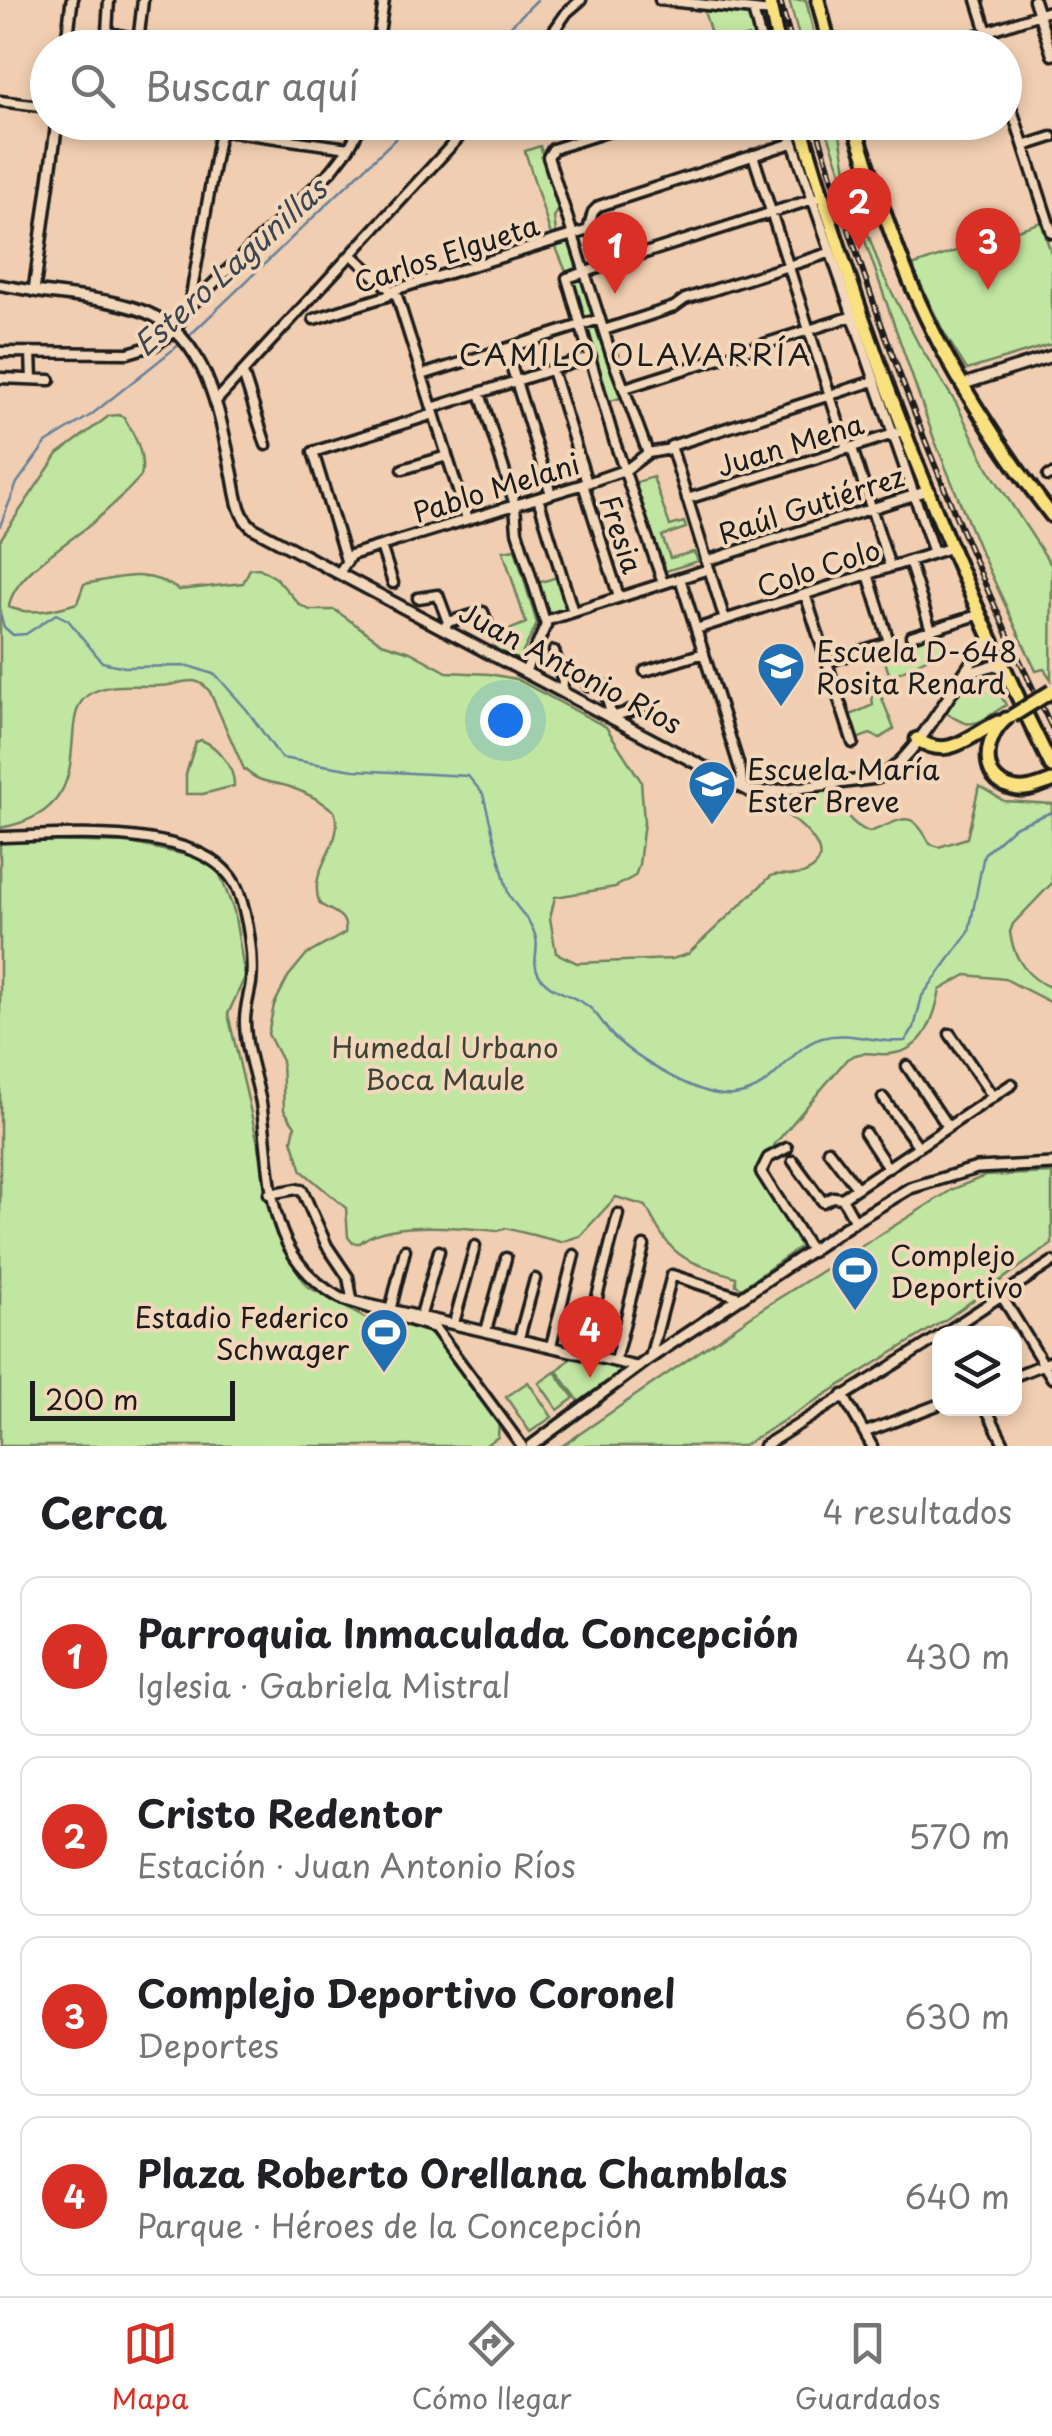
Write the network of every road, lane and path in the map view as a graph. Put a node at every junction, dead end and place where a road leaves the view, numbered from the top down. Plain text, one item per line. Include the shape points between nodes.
1 (72, 0) edge
2 (109, 0) edge
3 (143, 0) edge
4 (384, 0) edge
5 (581, 0) edge
6 (660, 0) edge
7 (818, 0) edge
8 (977, 0) edge
9 (1034, 0) edge
10 (692, 2) edge
11 (729, 4) edge
12 (771, 6) edge
13 (753, 10) junction
14 (1052, 10) edge
15 (1039, 14) junction
16 (68, 30) edge
17 (107, 30) edge
18 (137, 30) edge
19 (380, 30) edge
20 (554, 30) edge
21 (758, 30) edge
22 (826, 30) edge
23 (987, 30) edge
24 (990, 30) edge
25 (1052, 55) edge
26 (0, 101) edge
27 (30, 105) edge
28 (1052, 137) edge
29 (54, 140) edge
30 (218, 140) edge
31 (288, 140) edge
32 (353, 140) edge
33 (457, 140) edge
34 (581, 140) edge
35 (804, 140) edge
36 (859, 140) edge
37 (1022, 140) edge
38 (792, 142) joint
39 (1024, 146) junction
40 (349, 148) junction
41 (753, 156) junction
42 (817, 198) junction
43 (771, 212) junction
44 (590, 230) junction
45 (1052, 232) edge
46 (572, 235) junction
47 (829, 253) junction
48 (352, 255) junction
49 (603, 265) junction
50 (788, 265) junction
51 (584, 271) junction
52 (0, 285) edge
53 (34, 290) junction
54 (394, 290) junction
55 (189, 307) junction
56 (858, 315) junction
57 (314, 319) dead end
58 (600, 319) junction
59 (581, 325) junction
60 (604, 330) junction
61 (810, 330) junction
62 (178, 335) junction
63 (506, 349) junction
64 (0, 352) edge
65 (32, 353) junction
66 (1052, 356) edge
67 (591, 357) junction
68 (552, 370) junction
69 (243, 373) junction
70 (422, 375) junction
71 (0, 378) edge
72 (32, 379) junction
73 (50, 380) dead end
74 (516, 381) junction
75 (874, 381) junction
76 (964, 384) junction
77 (626, 388) junction
78 (480, 392) junction
79 (830, 395) junction
80 (216, 402) junction
81 (433, 411) junction
82 (900, 433) junction
83 (266, 445) dead end
84 (671, 447) junction
85 (850, 448) junction
86 (648, 452) junction
87 (448, 456) junction
88 (402, 469) dead end
89 (625, 470) junction
90 (585, 483) junction
91 (930, 490) junction
92 (551, 494) junction
93 (915, 494) junction
94 (538, 498) junction
95 (687, 499) junction
96 (516, 505) junction
97 (872, 509) junction
98 (1052, 516) edge
99 (467, 520) junction
100 (381, 546) junction
101 (953, 547) junction
102 (934, 553) junction
103 (346, 560) junction
104 (908, 561) junction
105 (708, 565) junction
106 (890, 567) junction
107 (338, 574) junction
108 (868, 574) junction
109 (680, 578) junction
110 (393, 583) dead end
111 (663, 583) junction
112 (806, 594) junction
113 (418, 598) dead end
114 (619, 598) junction
115 (573, 612) junction
116 (980, 614) junction
117 (725, 620) junction
118 (545, 621) junction
119 (446, 626) junction
120 (696, 629) junction
121 (931, 630) junction
122 (492, 632) dead end
123 (911, 636) dead end
124 (990, 638) junction
125 (554, 651) dead end
126 (704, 653) junction
127 (827, 662) junction
128 (1003, 668) junction
129 (645, 671) dead end
130 (526, 672) junction
131 (964, 675) junction
132 (588, 686) dead end
133 (562, 691) junction
134 (1052, 692) edge
135 (654, 711) dead end
136 (612, 717) junction
137 (1009, 718) junction
138 (917, 739) junction
139 (853, 743) dead end
140 (1052, 767) edge
141 (1052, 781) edge
142 (742, 786) junction
143 (0, 837) edge
144 (950, 1034) dead end
145 (907, 1066) dead end
146 (1012, 1084) dead end
147 (993, 1096) junction
148 (883, 1098) dead end
149 (948, 1127) junction
150 (865, 1133) dead end
151 (918, 1147) junction
152 (787, 1148) dead end
153 (828, 1150) dead end
154 (793, 1160) dead end
155 (1052, 1164) edge
156 (888, 1168) junction
157 (857, 1188) junction
158 (270, 1194) junction
159 (842, 1198) junction
160 (618, 1214) dead end
161 (855, 1221) junction
162 (475, 1246) dead end
163 (644, 1246) dead end
164 (405, 1250) dead end
165 (439, 1250) dead end
166 (812, 1252) junction
167 (574, 1255) dead end
168 (506, 1258) dead end
169 (1052, 1262) edge
170 (534, 1279) dead end
171 (1001, 1295) junction
172 (740, 1297) junction
173 (340, 1298) junction
174 (352, 1298) junction
175 (390, 1307) junction
176 (421, 1315) junction
177 (454, 1323) junction
178 (954, 1326) edge
179 (486, 1330) junction
180 (520, 1338) junction
181 (932, 1341) edge
182 (551, 1346) junction
183 (583, 1354) junction
184 (650, 1358) junction
185 (615, 1361) junction
186 (1049, 1363) edge
187 (638, 1367) junction
188 (1022, 1373) edge
189 (1052, 1378) edge
190 (843, 1395) junction
191 (932, 1407) edge
192 (990, 1416) edge
193 (866, 1432) junction
194 (869, 1445) edge
195 (522, 1446) edge
196 (531, 1446) edge
197 (764, 1446) edge
198 (1005, 1446) edge

1 - 16 street
2 - 17 street
3 - 18 street
4 - 19 street
5 - 20 street
6 - 10 street
7 - 22 main road
8 - 23 street
9 - 15 street
10 - 11 street
11 - 13 street
12 - 13 street
13 - 21 street
14 - 15 street
15 - 24 street
15 - 25 street
26 - 27 street
28 - 39 street
29 - 53 street
30 - 55 street
31 - 40 street
32 - 40 street
33 - 48 street
34 - 46 street via 549,154
35 - 42 main road
36 - 76 main road via 910,282
37 - 39 street
38 - 41 street
38 - 42 street
39 - 45 street
40 - 55 street
41 - 43 street
41 - 44 street via 599,206
42 - 43 street
42 - 47 street
42 - 56 main road
43 - 49 street
43 - 50 street
44 - 46 street, Carlos Elgueta
44 - 49 street
46 - 51 street
46 - 54 street, Carlos Elgueta
47 - 50 street
47 - 56 street
48 - 54 street
48 - 69 street
49 - 51 street
50 - 60 street
50 - 61 street
51 - 58 street
51 - 59 street via 566,278
52 - 53 street
53 - 62 street, Juan Antonio Ríos via 134,308
54 - 57 street, Carlos Elgueta
54 - 70 street
55 - 62 street
56 - 61 street
56 - 75 street
56 - 82 main road
58 - 59 street
58 - 60 street
59 - 63 street
59 - 67 street
60 - 77 street
61 - 77 street
61 - 79 street
62 - 65 street via 133,353
62 - 80 street, Juan Antonio Ríos via 200,361
63 - 70 street
63 - 74 street
64 - 65 street
65 - 72 street
66 - 76 street
67 - 68 street
67 - 89 street
68 - 74 street
68 - 90 street, Fresia
69 - 80 street
69 - 83 street
70 - 81 street
71 - 72 street
72 - 73 street
74 - 78 street
74 - 92 street
75 - 79 street, Pablo Melani
75 - 82 street
76 - 98 main road
77 - 86 street
78 - 81 street
78 - 96 street
79 - 84 street, Pablo Melani
79 - 85 street
80 - 107 street, Juan Antonio Ríos via 245,522
81 - 87 street
81 - 103 street via 313,452
82 - 85 street, Juan Mena
82 - 91 main road
82 - 93 street
84 - 86 street, Pablo Melani
84 - 95 street
85 - 95 street, Juan Mena
85 - 97 street
86 - 89 street, Pablo Melani
87 - 88 street
87 - 99 street
89 - 90 street, Pablo Melani
89 - 111 street
90 - 92 street, Pablo Melani
90 - 114 street, Fresia
91 - 93 street, Raúl Gutiérrez
91 - 101 main road
92 - 94 street, Pablo Melani
93 - 97 street, Raúl Gutiérrez
93 - 102 street
94 - 96 street, Pablo Melani
94 - 115 street
95 - 105 street
96 - 99 street, Pablo Melani
96 - 118 street
97 - 105 street, Raúl Gutiérrez
97 - 106 street
99 - 100 street, Pablo Melani
100 - 103 street, Pablo Melani
100 - 110 street
101 - 102 street, Colo Colo
101 - 116 main road
102 - 104 street, Colo Colo
103 - 107 street
104 - 106 street, Colo Colo
104 - 121 street
105 - 109 street, Raúl Gutiérrez
105 - 117 street
106 - 108 street, Colo Colo
107 - 119 street, Juan Antonio Ríos
108 - 112 street, Colo Colo
108 - 127 street via 888,642
109 - 111 street, Raúl Gutiérrez
109 - 120 street
111 - 114 street, Raúl Gutiérrez
112 - 117 street, Colo Colo
112 - 127 street
113 - 119 street via 438,594
114 - 115 street, Raúl Gutiérrez
115 - 118 street, Raúl Gutiérrez
116 - 121 street
116 - 124 main road
117 - 120 street, Colo Colo
118 - 130 street
119 - 122 street via 484,612
119 - 130 street, Juan Antonio Ríos
120 - 126 street
121 - 123 street
124 - 128 main road
124 - 131 street, Juan Antonio Ríos
125 - 133 street
126 - 129 street
126 - 142 street
127 - 139 street
128 - 131 street via 985,666
128 - 140 main road
130 - 133 street, Juan Antonio Ríos
131 - 138 street, Juan Antonio Ríos
132 - 136 street via 603,685
133 - 136 street, Juan Antonio Ríos
134 - 137 main road, bridge
135 - 136 street via 649,704
136 - 142 street, Juan Antonio Ríos
137 - 138 main road via 949,749
137 - 141 main road via 988,746 995,777 1018,789
138 - 142 street, Juan Antonio Ríos via 878,778 766,792
143 - 158 street via 138,838 191,850 230,875 249,950 246,1030
144 - 147 street
145 - 149 street
146 - 147 street
147 - 149 street
148 - 151 street
149 - 151 street
150 - 156 street
151 - 156 street
152 - 166 street via 768,1158 761,1172
153 - 157 street
154 - 159 street via 823,1202
155 - 161 street via 994,1166 945,1177 910,1188
156 - 157 street
157 - 159 street
158 - 173 street via 306,1272
158 - 174 street via 302,1190
159 - 161 street
160 - 183 street
161 - 166 street
162 - 177 street
163 - 185 street
164 - 175 street
165 - 176 street
166 - 172 street
167 - 182 street
168 - 179 street
169 - 171 street
170 - 180 street
171 - 178 street
171 - 186 street
172 - 184 street
172 - 184 street via 672,1275
173 - 174 street
173 - 195 street via 435,1328
174 - 175 street
175 - 176 street
176 - 177 street
177 - 179 street
179 - 180 street
180 - 182 street
181 - 190 street
182 - 183 street
183 - 185 street
184 - 187 street
185 - 187 street
186 - 188 street
186 - 189 street
187 - 196 street
190 - 193 street
190 - 197 street
191 - 193 street
192 - 198 street
193 - 194 street

